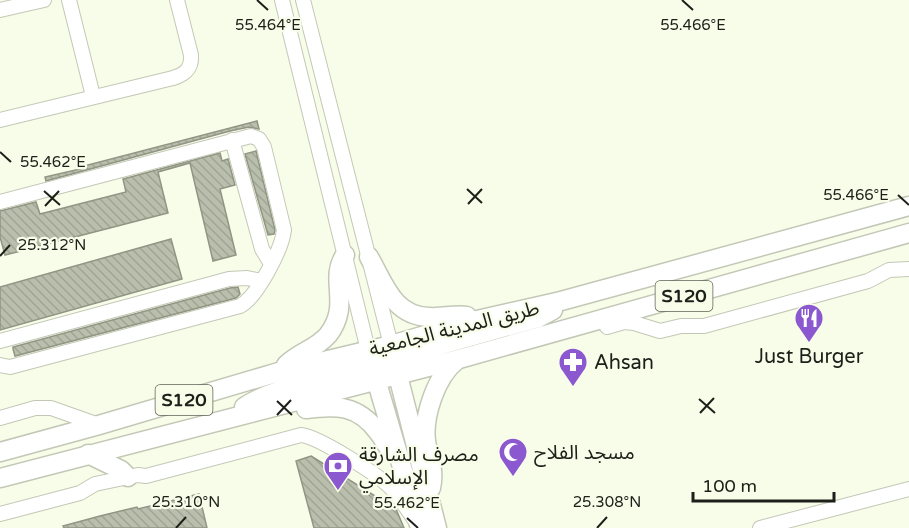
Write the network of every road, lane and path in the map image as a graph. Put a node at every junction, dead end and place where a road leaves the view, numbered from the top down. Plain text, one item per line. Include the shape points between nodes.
1 (44, 0) edge
2 (69, 0) edge
3 (177, 0) edge
4 (282, 0) edge
5 (303, 0) edge
6 (0, 10) edge
7 (93, 96) junction
8 (0, 120) edge
9 (232, 140) junction
10 (0, 202) edge
11 (909, 206) edge
12 (904, 237) edge
13 (345, 255) junction
14 (369, 257) junction
15 (271, 264) junction
16 (909, 269) edge
17 (261, 281) junction
18 (561, 301) junction
19 (477, 320) junction
20 (573, 327) junction
21 (0, 341) edge
22 (394, 359) junction
23 (459, 359) junction
24 (0, 365) edge
25 (372, 365) junction
26 (282, 371) junction
27 (275, 407) junction
28 (233, 417) junction
29 (0, 418) edge
30 (99, 426) junction
31 (0, 452) edge
32 (88, 454) junction
33 (399, 458) junction
34 (128, 477) junction
35 (0, 478) edge
36 (909, 489) edge
37 (428, 498) junction
38 (5, 513) edge
39 (3, 528) edge
40 (420, 528) edge
41 (437, 528) edge
42 (760, 528) edge

1 - 6 street
2 - 7 street
3 - 7 street via 191,55 186,72
4 - 13 street
5 - 14 street
7 - 8 street
9 - 10 street
9 - 15 street via 263,254
9 - 15 street via 255,137 264,147 284,230
11 - 18 main road, طريق المدينة الجامعية / S120
12 - 20 main road, طريق المدينة الجامعية / S120
13 - 25 street
13 - 26 main road via 338,272 341,298 336,322 322,341
14 - 19 main road via 390,296 405,311 421,317 463,315
14 - 22 street
15 - 17 street
16 - 20 street via 893,269 868,281 700,326 657,332 628,322 591,331
17 - 21 street via 229,279
17 - 24 street via 240,306 10,367
18 - 19 main road, طريق المدينة الجامعية / S120
18 - 22 main road via 538,318
19 - 22 main road, طريق المدينة الجامعية / S120
20 - 23 main road, طريق المدينة الجامعية / S120
22 - 23 main road, طريق المدينة الجامعية
22 - 25 main road, طريق المدينة الجامعية / S120
22 - 25 main road
22 - 37 main road
23 - 37 main road via 438,383 427,421 426,441 433,473
25 - 26 main road, طريق المدينة الجامعية / S120
25 - 27 main road, طريق المدينة الجامعية
25 - 28 main road via 261,398
25 - 33 main road
26 - 30 main road, طريق المدينة الجامعية / S120
27 - 28 main road, طريق المدينة الجامعية / S120
27 - 33 main road via 291,411 327,406 349,409 369,421
28 - 32 main road, طريق المدينة الجامعية / S120
29 - 30 street via 35,408 51,408
30 - 31 main road, طريق المدينة الجامعية / S120
32 - 34 main road via 122,470
32 - 35 main road, طريق المدينة الجامعية / S120
33 - 40 main road
34 - 38 street
34 - 40 street via 146,476 306,436 388,485
36 - 42 street
37 - 41 main road
38 - 39 street

